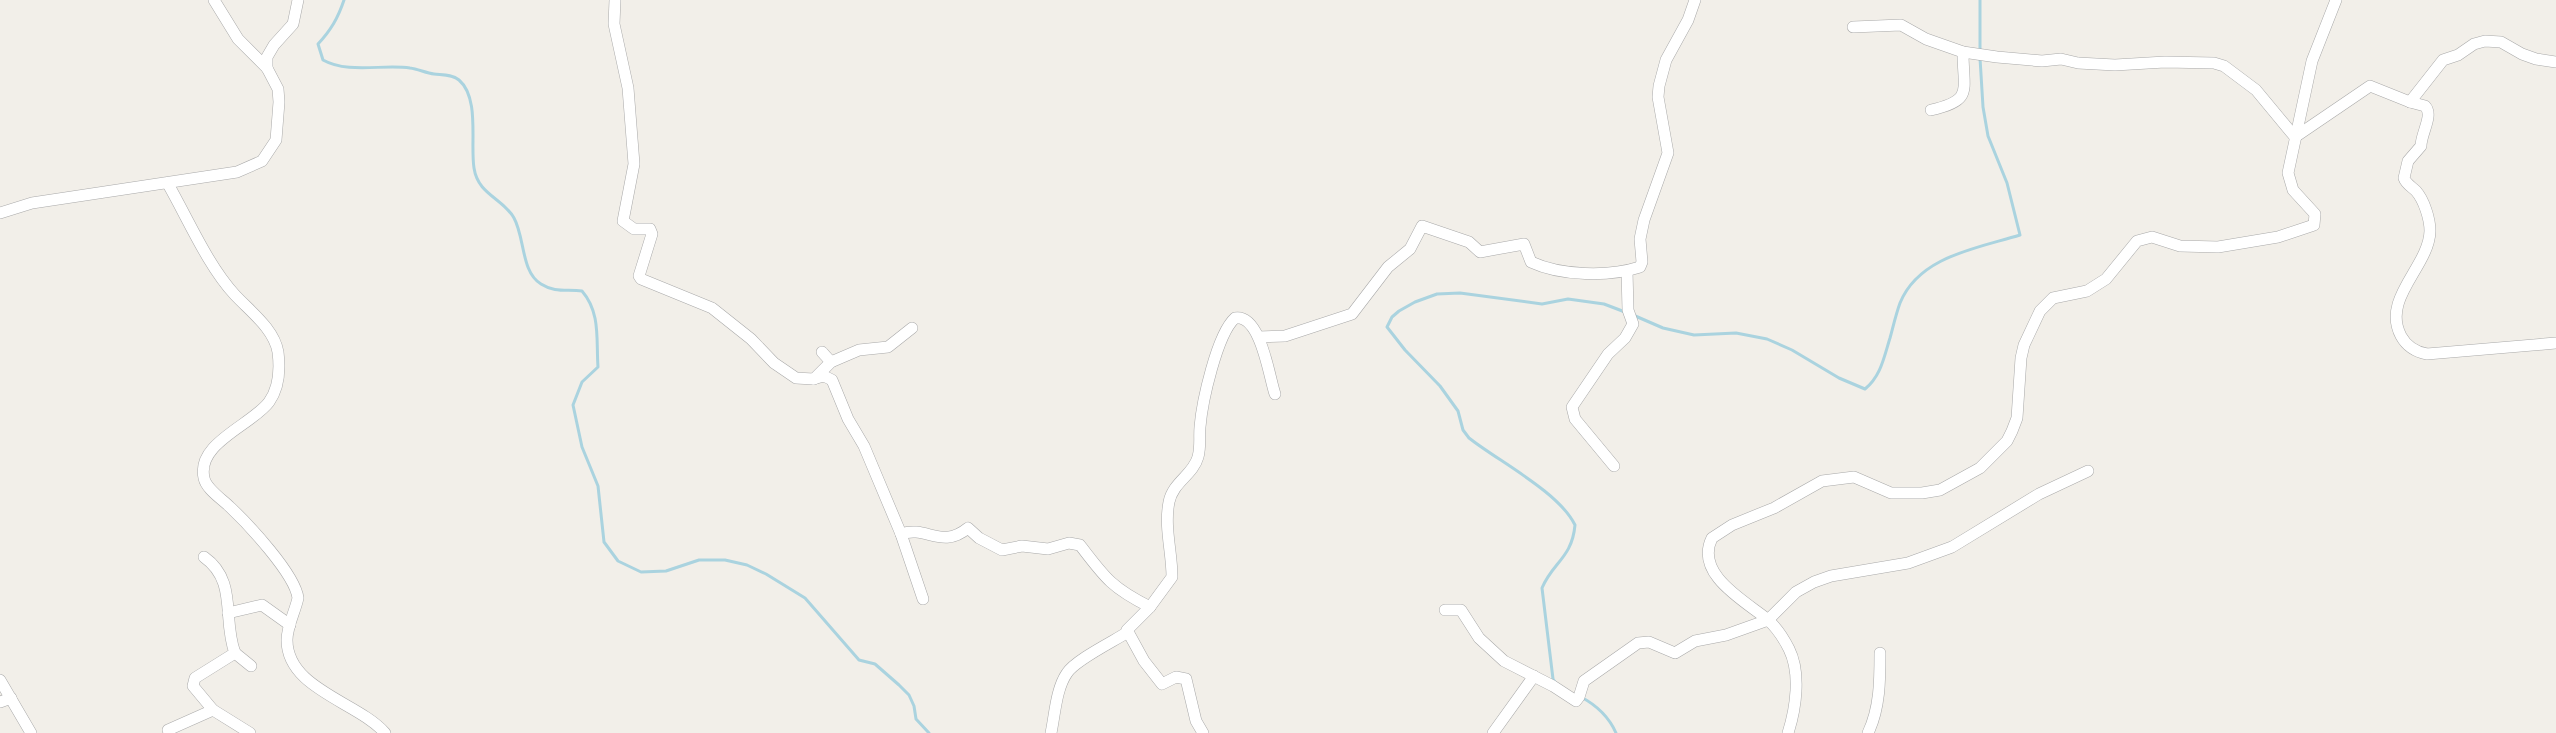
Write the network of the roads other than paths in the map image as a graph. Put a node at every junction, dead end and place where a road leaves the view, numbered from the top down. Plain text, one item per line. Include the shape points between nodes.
1 (214, 0) edge
2 (298, 0) edge
3 (616, 0) edge
4 (1695, 0) edge
5 (2336, 0) edge
6 (1853, 27) dead end
7 (1963, 52) junction
8 (2556, 62) edge
9 (268, 68) junction
10 (2410, 102) junction
11 (1931, 110) dead end
12 (2295, 137) junction
13 (168, 184) junction
14 (0, 213) edge
15 (1627, 271) junction
16 (912, 328) dead end
17 (1259, 337) junction
18 (2556, 343) edge
19 (822, 352) dead end
20 (831, 362) junction
21 (813, 379) junction
22 (1275, 394) dead end
23 (1614, 466) dead end
24 (2088, 471) dead end
25 (901, 534) junction
26 (204, 557) dead end
27 (923, 599) dead end
28 (1150, 607) junction
29 (1445, 610) dead end
30 (228, 613) junction
31 (1768, 620) junction
32 (290, 625) junction
33 (1128, 632) junction
34 (1880, 652) dead end
35 (235, 654) junction
36 (251, 666) dead end
37 (1534, 676) junction
38 (0, 680) edge
39 (11, 698) junction
40 (0, 702) edge
41 (213, 710) junction
42 (168, 730) dead end
43 (31, 733) edge
44 (250, 733) edge
45 (385, 733) edge
46 (1051, 733) edge
47 (1203, 733) edge
48 (1492, 733) edge
49 (1788, 733) edge
50 (1868, 733) edge

1 - 9 street via 238,39
2 - 9 street via 293,24 267,57
3 - 21 street via 614,24 628,88 634,164 623,221 634,229 650,229 652,234 639,277 712,308 751,339 782,370 796,378
4 - 15 street via 1688,20 1666,60 1659,86 1658,97 1668,152 1644,220 1640,240 1641,265
5 - 12 street via 2312,61
6 - 7 street via 1901,25 1926,39
7 - 11 street via 1962,96 1956,104
7 - 12 street via 2042,61 2061,59 2078,63 2115,65 2165,62 2224,66 2256,90
8 - 10 street via 2522,54 2501,42 2485,41 2474,44 2458,55 2443,60
9 - 13 street via 278,89 280,117 276,140 267,156 262,161 237,172
10 - 12 street via 2370,86
10 - 18 street via 2427,107 2429,119 2421,135 2421,146 2408,160 2404,178 2422,201 2430,223 2430,234 2397,311 2396,321 2402,338 2418,352 2428,354
12 - 31 street via 2288,173 2290,186 2314,214 2314,225 2290,234 2218,246 2180,246 2148,237 2132,245 2116,268 2096,286 2087,291 2053,298 2047,303 2024,345 2020,358 2017,418 2012,431 2007,441 1980,468 1940,490 1900,494 1882,490 1854,477 1833,478 1822,481 1774,508 1720,531 1710,542 1710,566 1727,588
13 - 14 street via 32,203
13 - 32 street via 221,278 256,316 276,346 279,374 274,395 264,408 216,444 205,461 203,475 207,485 248,524 292,584 298,598
15 - 17 street via 1593,275 1562,271 1532,262 1524,244 1480,252 1468,242 1422,226 1410,249 1388,267 1352,314 1285,336
15 - 23 street via 1628,310 1633,324 1625,338 1604,359 1572,407 1575,419
16 - 20 street via 888,347 859,350
17 - 22 street
17 - 28 street via 1250,324 1238,317 1232,320 1221,343 1204,396 1197,461 1188,474 1176,484 1169,500 1166,528 1172,577
19 - 20 street
20 - 21 street
21 - 25 street via 827,376 836,387 841,404 862,442
24 - 31 street via 2039,494 1952,547 1908,563 1831,576 1814,582 1796,592
25 - 27 street
25 - 28 street via 921,533 945,539 968,528 979,538 1002,550 1022,546 1048,549 1069,543 1080,545 1105,579 1124,594
26 - 30 street via 221,573 225,583
28 - 33 street via 1129,626
29 - 37 street via 1462,611 1479,638 1490,649 1504,660
30 - 32 street via 265,605
30 - 35 street via 229,638
31 - 37 street via 1719,637 1695,641 1675,653 1649,642 1638,643 1584,681 1576,701
31 - 49 street via 1789,649 1794,662 1794,709
32 - 45 street via 287,642 302,675 319,690 365,714
33 - 46 street via 1068,672 1061,685
33 - 47 street via 1144,661 1162,684 1176,677 1186,679 1196,721
34 - 50 street via 1878,699 1874,721
35 - 36 street
35 - 41 street via 193,681 193,687
37 - 48 street
38 - 39 street
39 - 40 street
39 - 43 street
41 - 42 street
41 - 44 street

